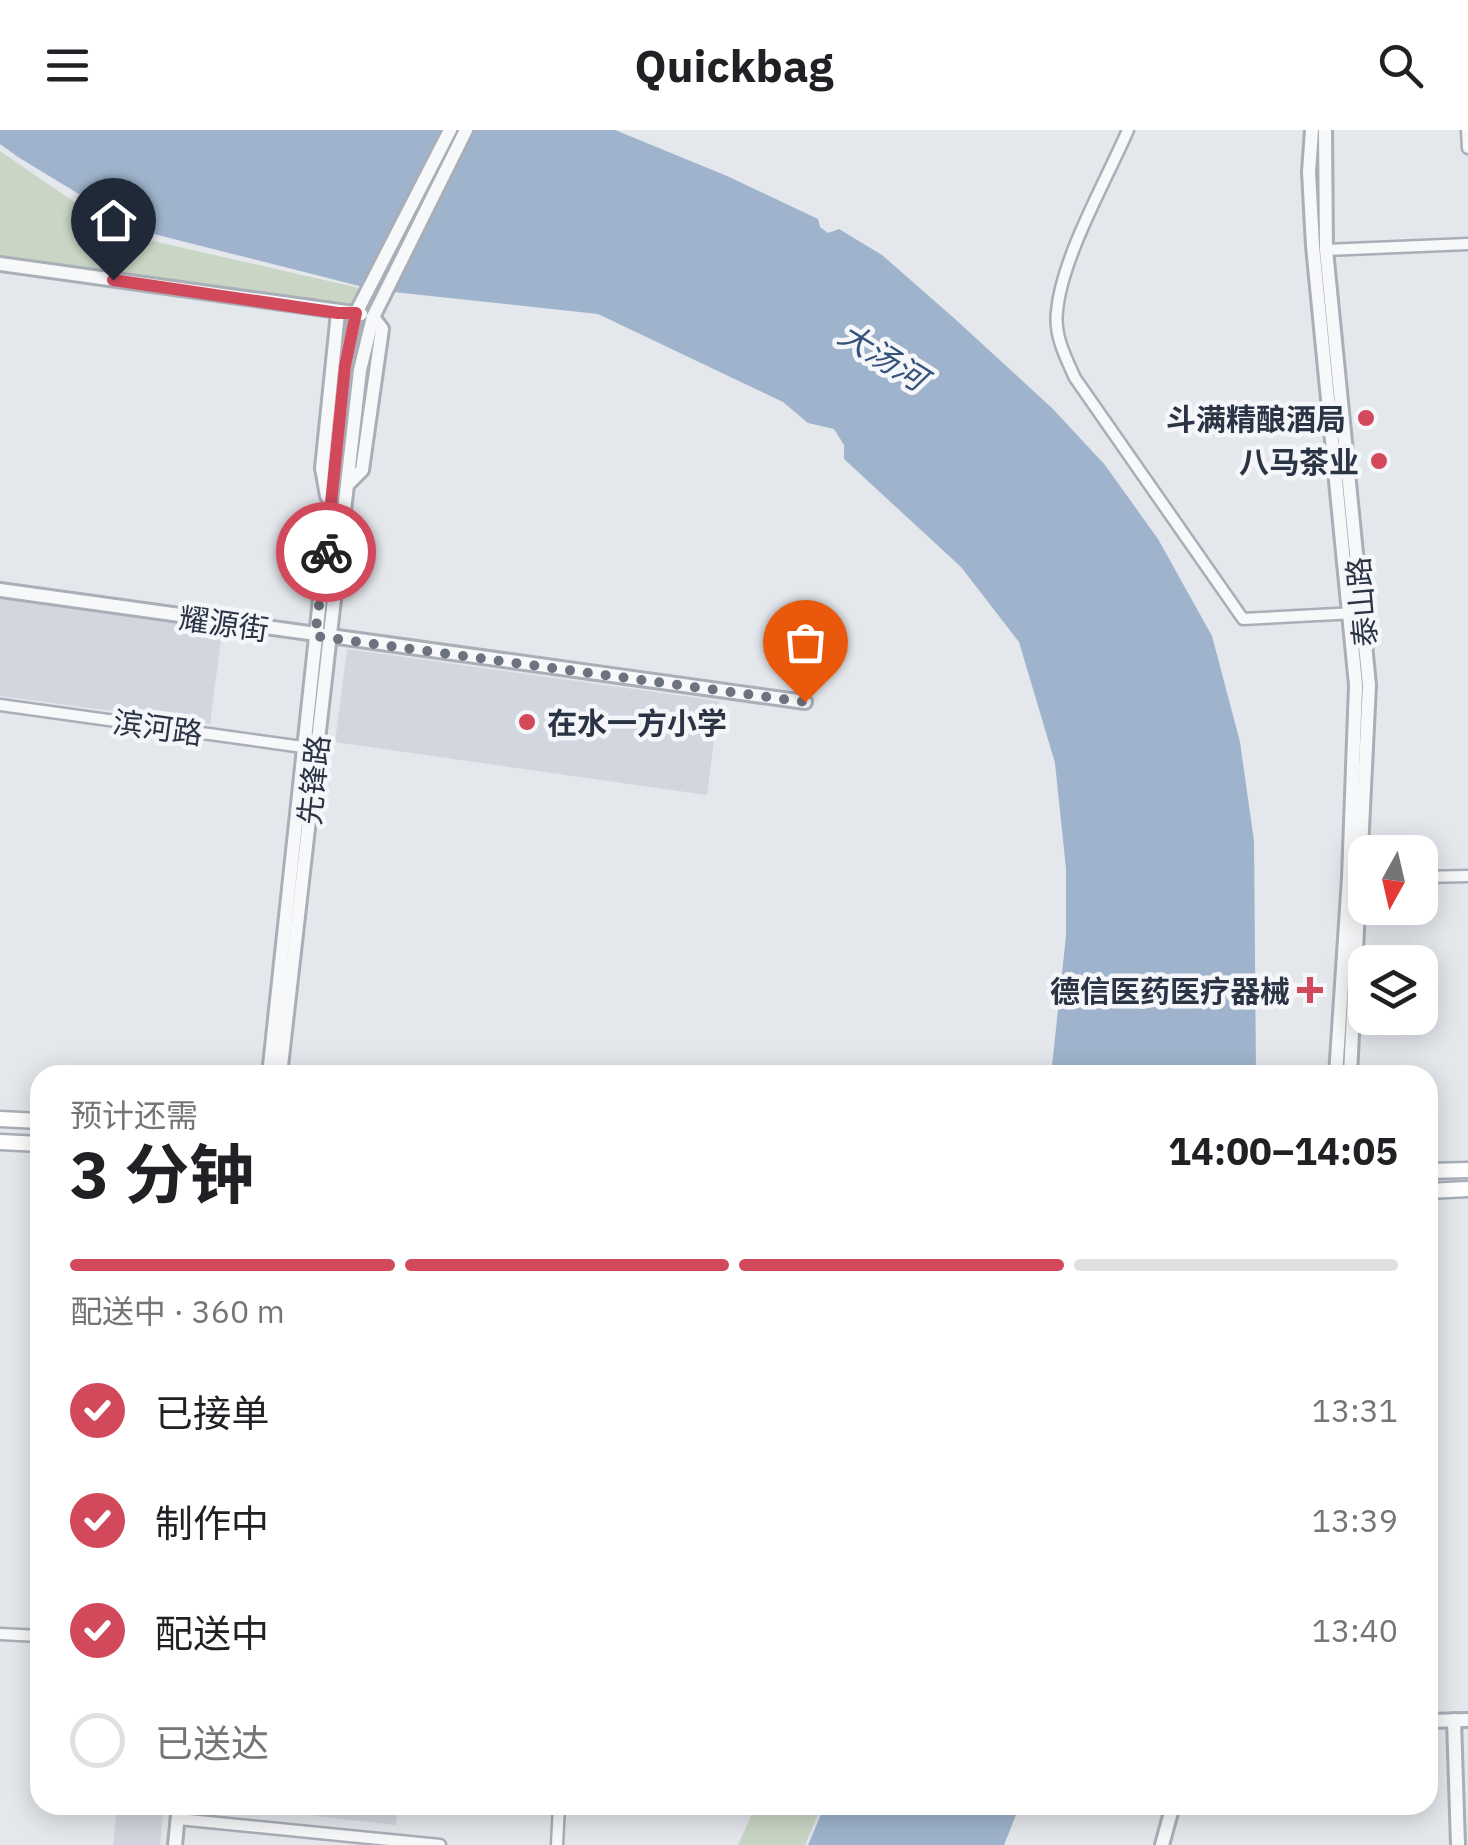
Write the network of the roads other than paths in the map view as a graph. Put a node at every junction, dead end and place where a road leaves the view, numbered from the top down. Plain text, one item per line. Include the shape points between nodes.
1 (450, 130) edge
2 (466, 130) edge
3 (1128, 130) edge
4 (1312, 130) edge
5 (1325, 130) edge
6 (1467, 130) edge
7 (1468, 148) edge
8 (1468, 244) edge
9 (1326, 250) junction
10 (0, 264) edge
11 (338, 313) junction
12 (356, 313) junction
13 (372, 318) junction
14 (330, 513) junction
15 (0, 590) edge
16 (1356, 613) junction
17 (322, 637) junction
18 (805, 702) dead end
19 (0, 704) edge
20 (310, 748) junction
21 (1364, 835) edge
22 (1468, 876) edge
23 (1438, 877) edge
24 (1360, 925) edge
25 (270, 1065) edge
26 (281, 1065) edge
27 (1337, 1065) edge
28 (1351, 1065) edge
29 (0, 1119) edge
30 (30, 1120) edge
31 (0, 1142) edge
32 (30, 1144) edge
33 (1468, 1170) edge
34 (1438, 1172) edge
35 (1468, 1189) edge
36 (1438, 1190) edge
37 (0, 1634) edge
38 (30, 1636) edge
39 (1461, 1720) edge
40 (170, 1815) edge
41 (179, 1815) edge
42 (203, 1815) edge
43 (559, 1815) edge
44 (1170, 1815) edge
45 (167, 1845) edge
46 (175, 1845) edge
47 (438, 1845) edge
48 (557, 1845) edge
49 (1162, 1845) edge
50 (1458, 1845) edge

1 - 12 street
2 - 13 street, 先锋路
3 - 16 street via 1062,283 1059,343 1075,378 1244,619
4 - 16 street via 1313,246
5 - 9 street, 泰山路
6 - 7 street
8 - 9 street
9 - 16 street, 泰山路
10 - 11 street
11 - 12 street
11 - 14 street via 322,468
12 - 13 street
12 - 14 street
13 - 17 street, 先锋路
14 - 17 street
15 - 17 street, 耀源街
16 - 21 street, 泰山路 via 1368,685
16 - 27 street
17 - 18 street, 耀源街
17 - 20 street, 先锋路
19 - 20 street, 滨河路
20 - 25 street
20 - 26 street, 先锋路
22 - 23 street
24 - 28 street, 泰山路
29 - 30 main road
31 - 32 main road
33 - 34 main road
35 - 36 main road
37 - 38 street
39 - 50 street
40 - 45 street
41 - 46 street
42 - 47 street
43 - 48 street
44 - 49 street

